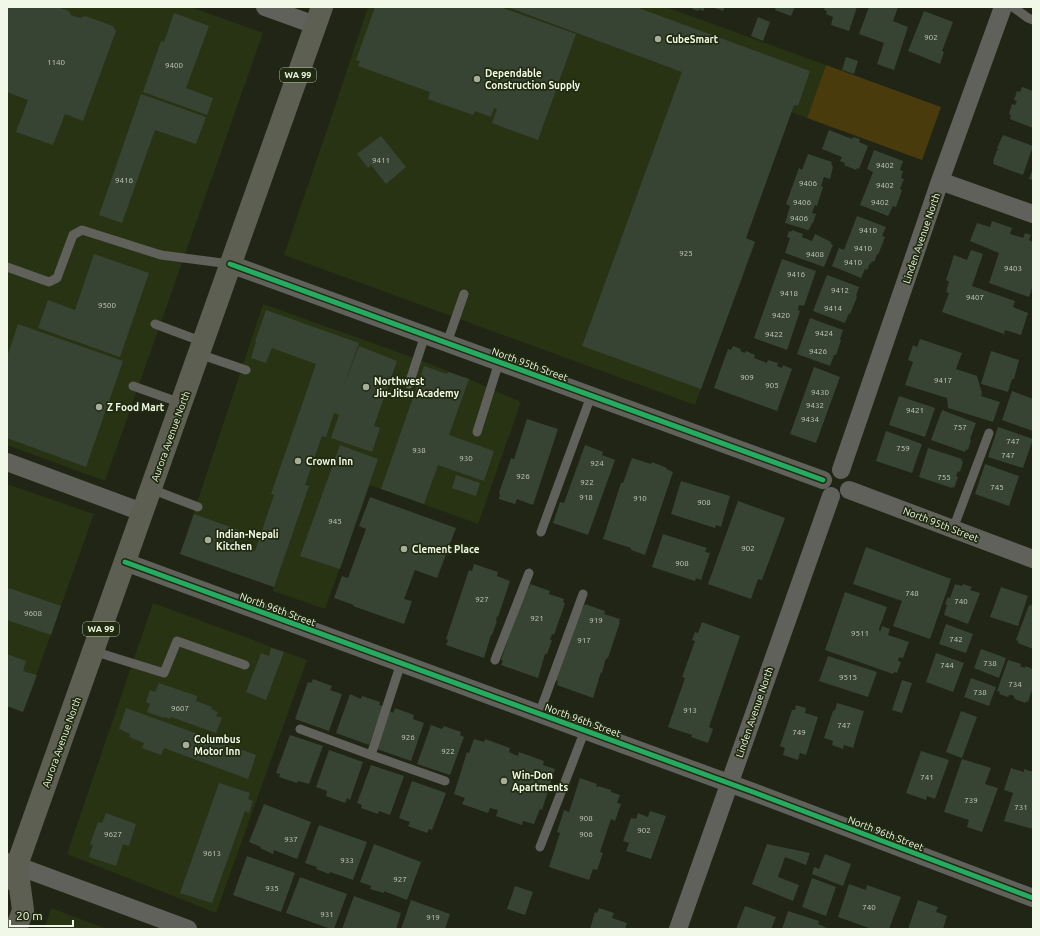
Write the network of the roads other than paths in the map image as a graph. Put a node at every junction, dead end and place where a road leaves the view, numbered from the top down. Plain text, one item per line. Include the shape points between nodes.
1 (265, 7) edge
2 (1003, 7) edge
3 (1013, 7) edge
4 (319, 16) edge
5 (1033, 20) edge
6 (940, 180) junction
7 (1033, 214) edge
8 (230, 264) junction
9 (7, 267) edge
10 (464, 294) dead end
11 (155, 324) dead end
12 (425, 335) junction
13 (448, 343) junction
14 (201, 348) junction
15 (499, 362) junction
16 (246, 370) dead end
17 (409, 384) dead end
18 (133, 386) dead end
19 (591, 396) junction
20 (181, 403) junction
21 (478, 432) dead end
22 (989, 433) dead end
23 (8, 466) edge
24 (841, 470) junction
25 (823, 480) junction
26 (151, 490) junction
27 (849, 490) junction
28 (831, 496) junction
29 (198, 507) dead end
30 (142, 512) junction
31 (953, 528) junction
32 (541, 532) dead end
33 (1033, 559) edge
34 (125, 562) junction
35 (529, 573) dead end
36 (583, 594) dead end
37 (93, 651) junction
38 (495, 660) dead end
39 (402, 663) junction
40 (246, 665) dead end
41 (539, 714) junction
42 (300, 730) dead end
43 (585, 730) junction
44 (371, 756) junction
45 (445, 781) dead end
46 (729, 783) junction
47 (540, 847) dead end
48 (10, 869) edge
49 (1033, 898) edge
50 (16, 929) edge
51 (188, 929) edge
52 (678, 929) edge

1 - 4 street
2 - 6 street, Linden Avenue North
3 - 5 lane
4 - 8 highway, Aurora Avenue North / WA 99
6 - 7 street
6 - 24 street, Linden Avenue North
8 - 9 lane via 161,255 82,230 73,235 57,278 49,282
8 - 12 street, North 95th Street
8 - 14 highway, Aurora Avenue North / WA 99
10 - 13 lane
11 - 14 lane
12 - 13 street, North 95th Street
12 - 17 lane
13 - 15 street, North 95th Street
14 - 16 lane
14 - 20 highway, Aurora Avenue North / WA 99
15 - 19 street, North 95th Street
15 - 21 lane
18 - 20 lane
19 - 25 street, North 95th Street
19 - 32 lane
20 - 26 highway, Aurora Avenue North / WA 99
22 - 31 lane
23 - 30 street
24 - 25 street via 831,470
24 - 27 street via 849,476
25 - 28 street via 824,489
26 - 29 lane
26 - 30 highway, Aurora Avenue North / WA 99
27 - 28 street via 842,497
27 - 31 street, North 95th Street
28 - 46 street, Linden Avenue North
30 - 34 highway, Aurora Avenue North / WA 99
31 - 33 street, North 95th Street
34 - 37 highway, Aurora Avenue North / WA 99
34 - 39 street, North 96th Street
35 - 38 lane
36 - 41 lane
37 - 40 lane via 164,673 177,641
37 - 48 highway, Aurora Avenue North / WA 99
39 - 41 street, North 96th Street
39 - 44 lane
41 - 43 street, North 96th Street
42 - 44 lane
43 - 46 street, North 96th Street
43 - 47 lane
44 - 45 lane
46 - 49 street, North 96th Street
46 - 52 street, Linden Avenue North
48 - 50 highway, Aurora Avenue North / WA 99 via 23,910
48 - 51 street

